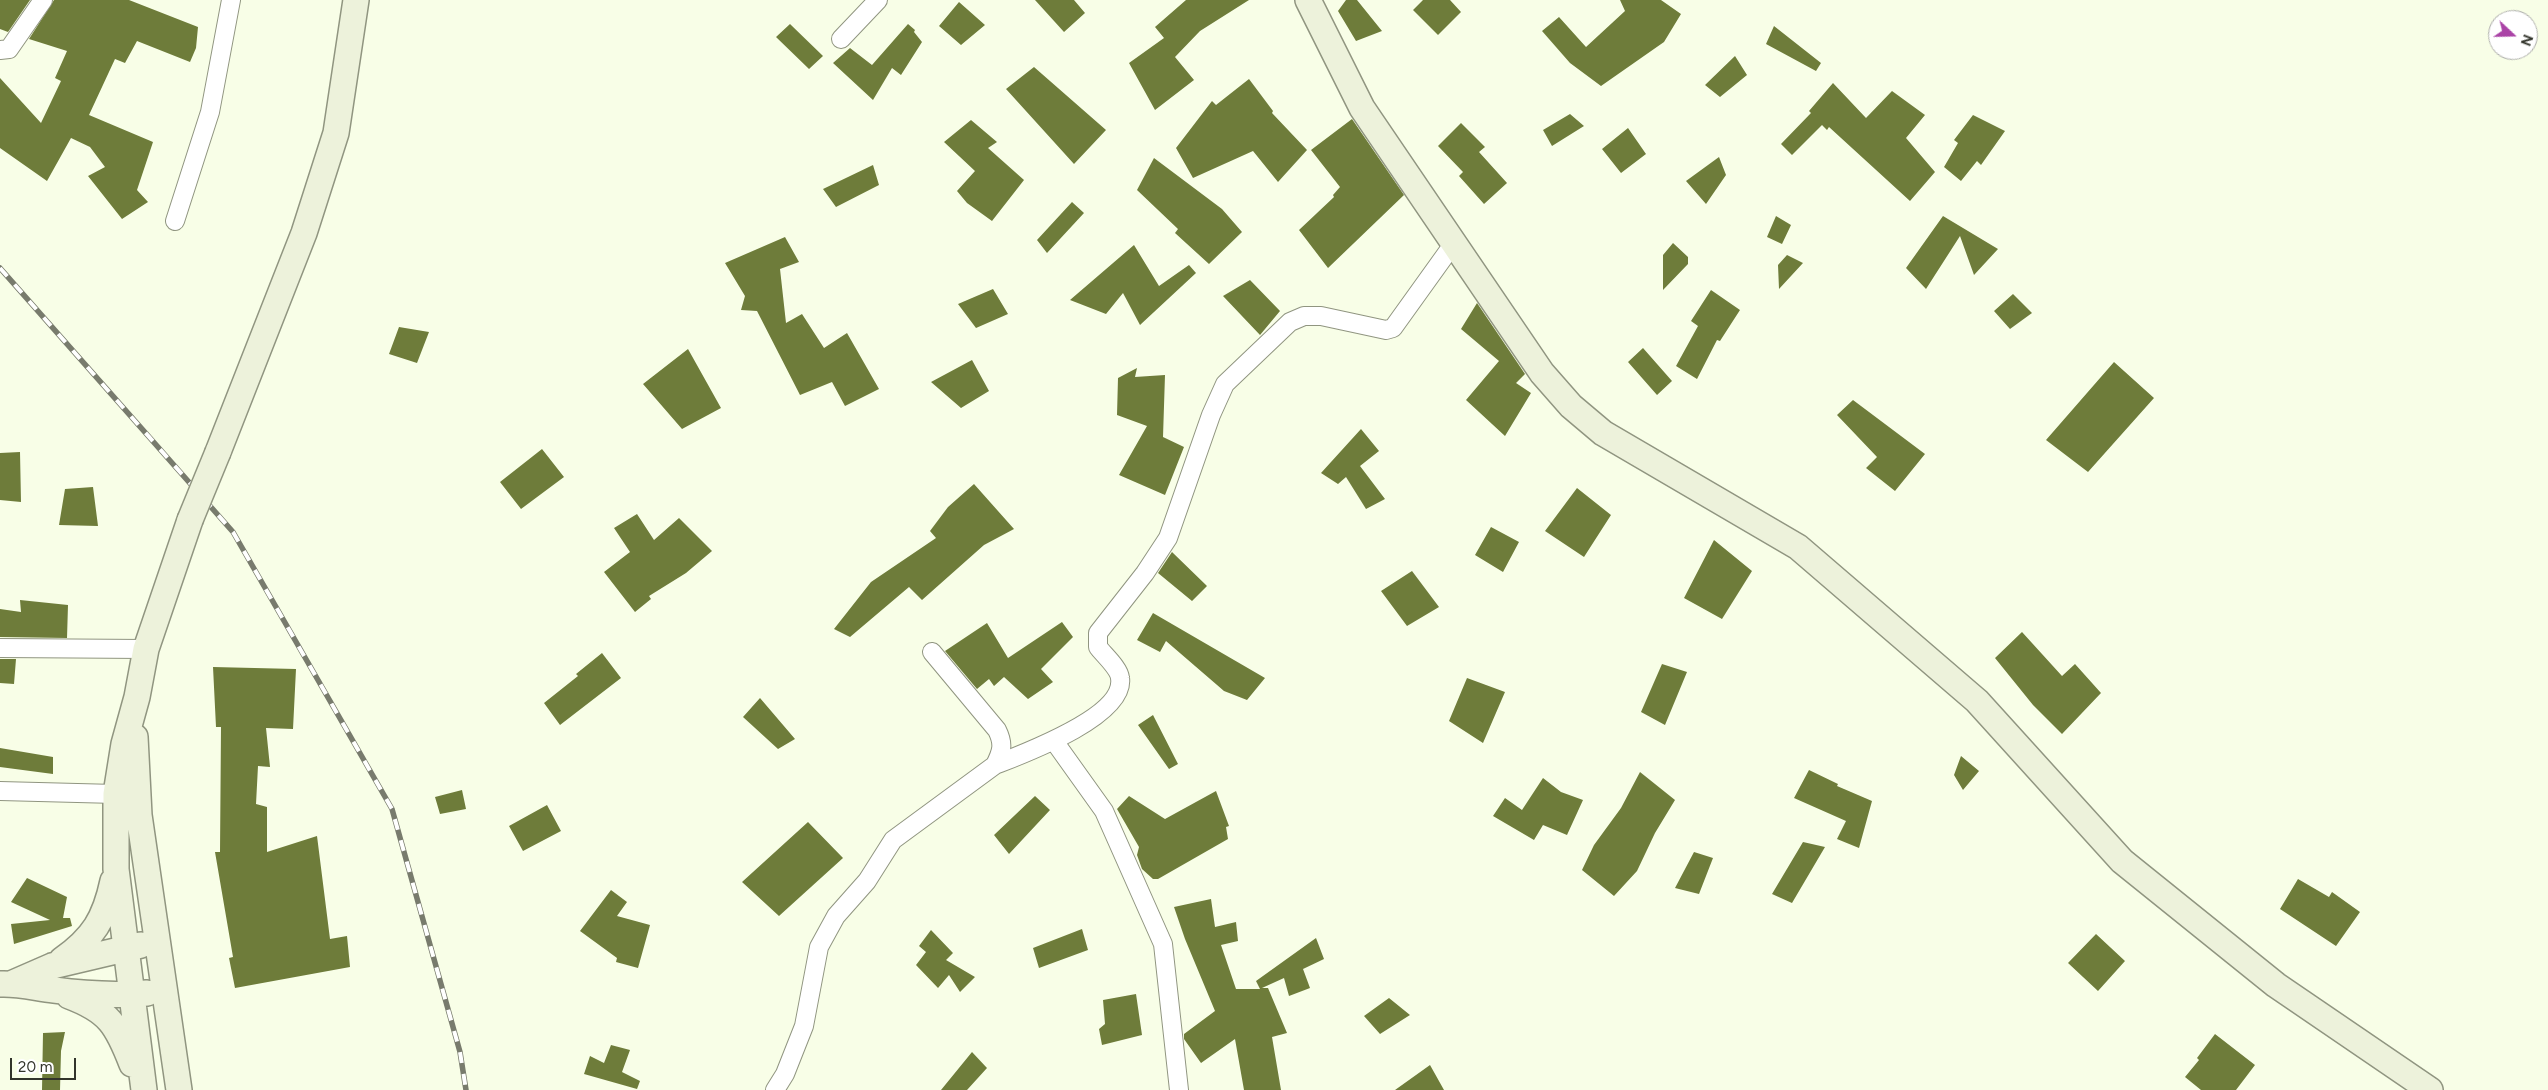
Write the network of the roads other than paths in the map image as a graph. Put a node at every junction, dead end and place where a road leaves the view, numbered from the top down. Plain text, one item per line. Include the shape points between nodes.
1 (43, 0) edge
2 (231, 0) edge
3 (356, 0) edge
4 (878, 0) edge
5 (1308, 0) edge
6 (841, 38) dead end
7 (0, 50) edge
8 (175, 221) dead end
9 (1454, 243) junction
10 (0, 648) edge
11 (146, 649) junction
12 (932, 652) dead end
13 (137, 697) junction
14 (1054, 742) junction
15 (995, 765) junction
16 (0, 791) edge
17 (116, 794) junction
18 (116, 869) junction
19 (158, 942) junction
20 (124, 947) junction
21 (54, 978) junction
22 (6, 984) edge
23 (165, 991) junction
24 (132, 994) junction
25 (143, 1090) edge
26 (179, 1090) edge
27 (775, 1090) edge
28 (1179, 1090) edge
29 (2430, 1090) edge

1 - 7 street via 9,49
2 - 8 street via 210,112
3 - 11 street, bridge via 336,133 304,233 190,520
4 - 6 street
5 - 9 street via 1362,108
9 - 14 street via 1393,328 1386,330 1321,316 1304,316 1290,322 1225,384 1210,415 1168,538 1098,633 1098,647 1120,675 1121,684 1113,699 1078,729
9 - 29 street via 1542,373 1570,406 1603,433 1798,548 1977,701 2122,861 2276,985
10 - 11 street
11 - 13 street
12 - 15 street via 997,730 1003,741
13 - 17 street via 124,744
13 - 19 street via 135,740 140,814
14 - 15 street
14 - 28 street via 1104,811 1163,944
15 - 27 street via 893,840 867,881 836,916 819,948 804,1026 785,1074
16 - 17 street
17 - 18 street
18 - 20 street
18 - 21 street via 109,900 92,936
19 - 20 street
19 - 23 street
20 - 21 street
20 - 24 street
21 - 22 street
21 - 24 street
21 - 25 street via 107,1016 122,1037
23 - 24 street
23 - 26 street
24 - 25 street

